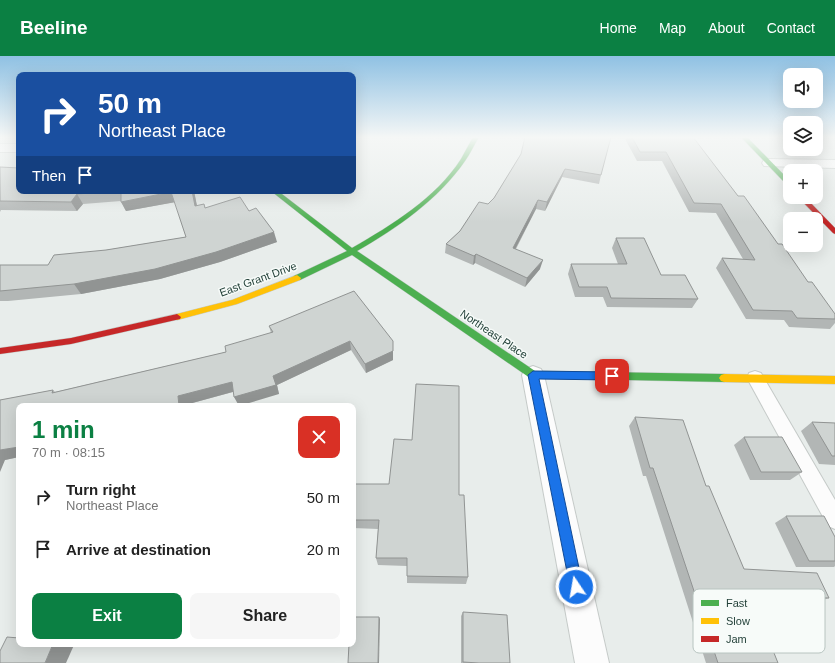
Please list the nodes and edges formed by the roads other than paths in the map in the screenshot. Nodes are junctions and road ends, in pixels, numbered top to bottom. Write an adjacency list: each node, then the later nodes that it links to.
1 (460, 165): 7 (street, East Grant Drive)
2 (771, 165): 3 (street)
3 (783, 178)
4 (278, 194): 7 (street, Northeast Place)
5 (809, 204): 6 (street)
6 (835, 232)
7 (353, 252): 8 (street, East Grant Drive); 9 (street, Northeast Place)
8 (0, 351)
9 (533, 375): 10 (street); 13 (street)
10 (755, 378): 11 (street); 12 (lane)
11 (835, 380)
12 (835, 519)
13 (592, 663)

